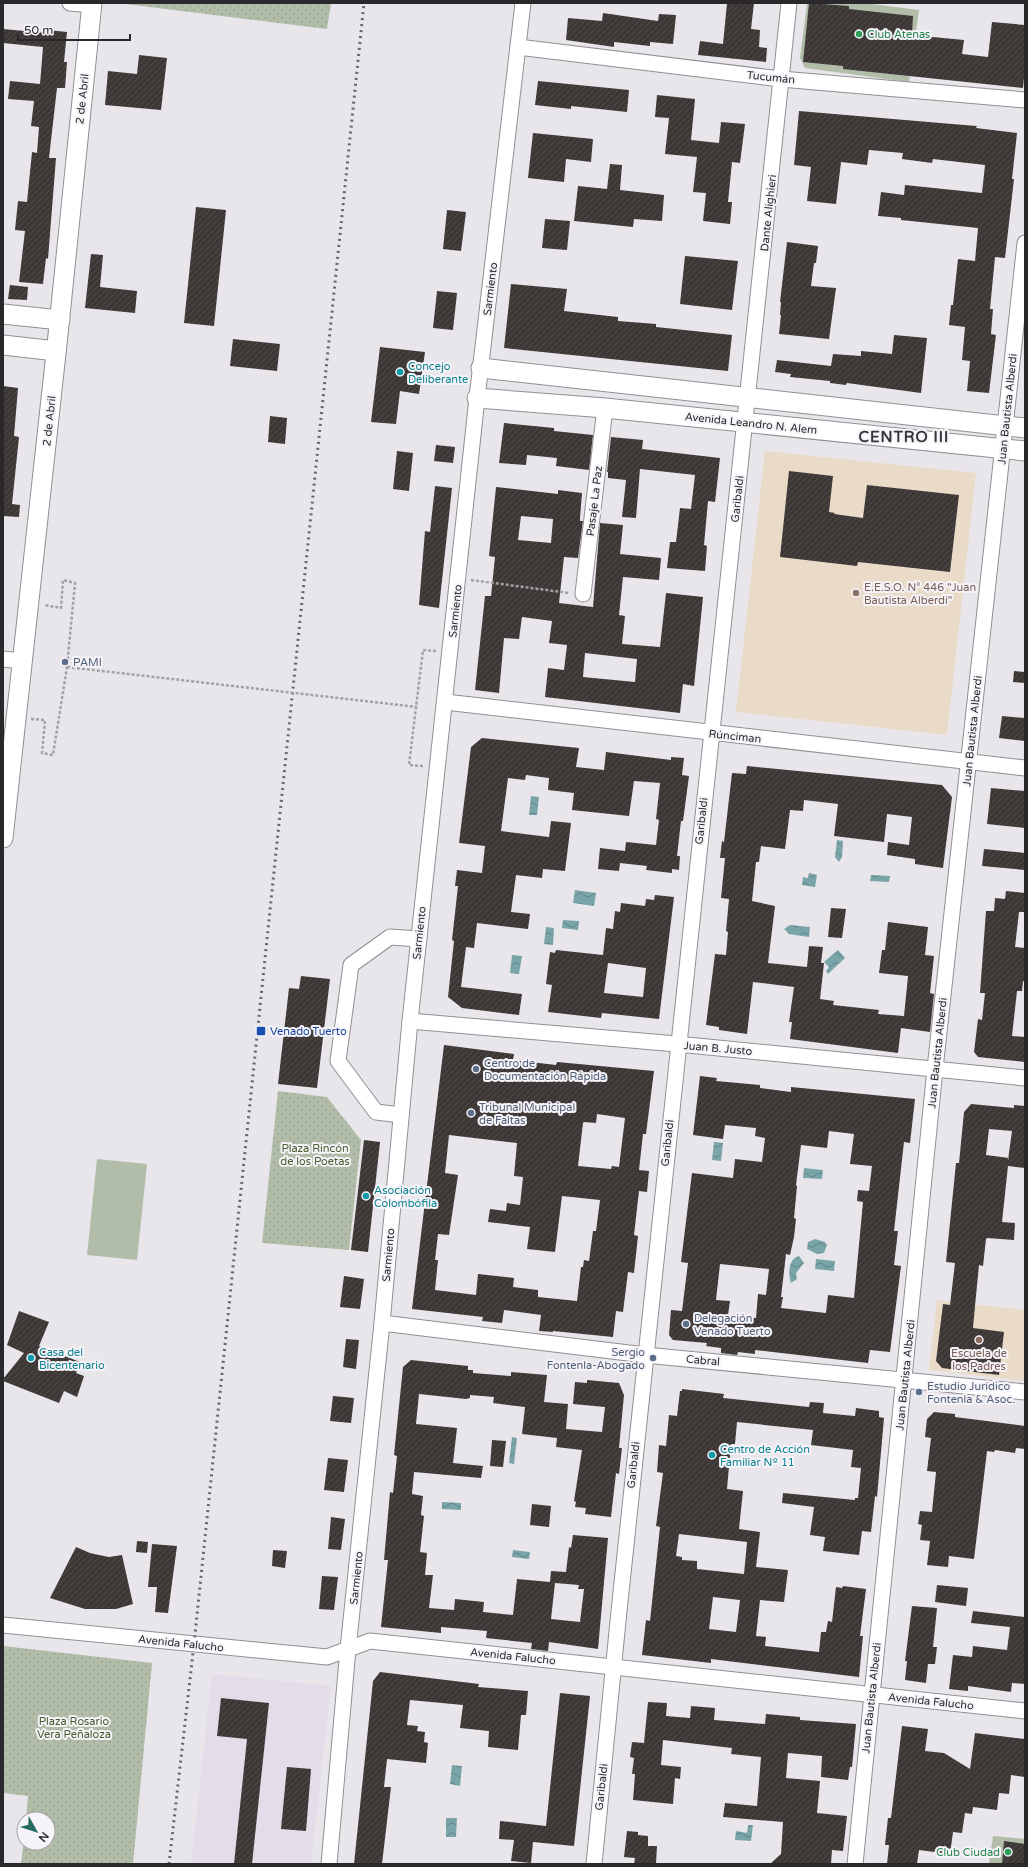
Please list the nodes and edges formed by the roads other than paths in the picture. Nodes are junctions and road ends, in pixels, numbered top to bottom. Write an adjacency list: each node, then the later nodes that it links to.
1 (70, 3): 4 (street)
2 (523, 3): 5 (street, Sarmiento)
3 (789, 3): 6 (street, Dante Alighieri)
4 (92, 4): 10 (main road, 2 de Abril)
5 (518, 48): 6 (street, Tucumán); 13 (street, Sarmiento)
6 (781, 79): 7 (street, Tucumán); 15 (street, Dante Alighieri)
7 (1025, 100)
8 (1025, 243): 18 (street, Juan Bautista Alberdi)
9 (3, 314): 10 (main road)
10 (60, 320): 12 (main road, 2 de Abril)
11 (3, 345): 12 (main road)
12 (56, 351): 24 (main road, 2 de Abril)
13 (481, 368): 14 (street, Sarmiento); 15 (main road)
14 (477, 398): 16 (main road, Avenida Leandro N. Alem); 25 (street, Sarmiento)
15 (749, 398): 17 (street, Dante Alighieri); 18 (main road)
16 (605, 408): 17 (main road, Avenida Leandro N. Alem); 22 (street, Pasaje La Paz)
17 (746, 422): 20 (main road, Avenida Leandro N. Alem); 26 (street, Garibaldi)
18 (1005, 426): 19 (main road); 20 (street, Juan Bautista Alberdi)
19 (1025, 428)
20 (1003, 448): 21 (main road, Avenida Leandro N. Alem); 27 (street, Juan Bautista Alberdi)
21 (1025, 451)
22 (583, 594)
23 (3, 659): 24 (street)
24 (22, 661): 29 (main road, 2 de Abril)
25 (445, 702): 26 (street, Rúnciman); 30 (street, Sarmiento)
26 (711, 733): 27 (street, Rúnciman); 32 (street, Garibaldi)
27 (969, 760): 28 (street, Rúnciman); 33 (street, Juan Bautista Alberdi)
28 (1025, 768)
29 (3, 838)
30 (419, 939): 31 (street, Sarmiento); 35 (street)
31 (410, 1021): 32 (street, Juan B. Justo); 35 (street, Sarmiento)
32 (677, 1044): 33 (street, Juan B. Justo); 37 (street, Garibaldi)
33 (935, 1069): 34 (street, Juan B. Justo); 38 (street, Juan Bautista Alberdi)
34 (1025, 1078)
35 (401, 1115): 36 (street, Sarmiento)
36 (382, 1323): 37 (street, Cabral); 41 (street, Sarmiento)
37 (644, 1355): 38 (street, Cabral); 42 (street, Garibaldi)
38 (905, 1379): 39 (street, Cabral); 43 (street, Juan Bautista Alberdi)
39 (1025, 1392)
40 (3, 1625): 41 (street, Avenida Falucho)
41 (348, 1648): 42 (street, Avenida Falucho); 45 (street, Sarmiento)
42 (613, 1666): 43 (street, Avenida Falucho); 46 (street, Garibaldi)
43 (872, 1694): 44 (street, Avenida Falucho); 47 (street, Juan Bautista Alberdi)
44 (1025, 1711)
45 (329, 1864)
46 (594, 1864)
47 (855, 1864)

